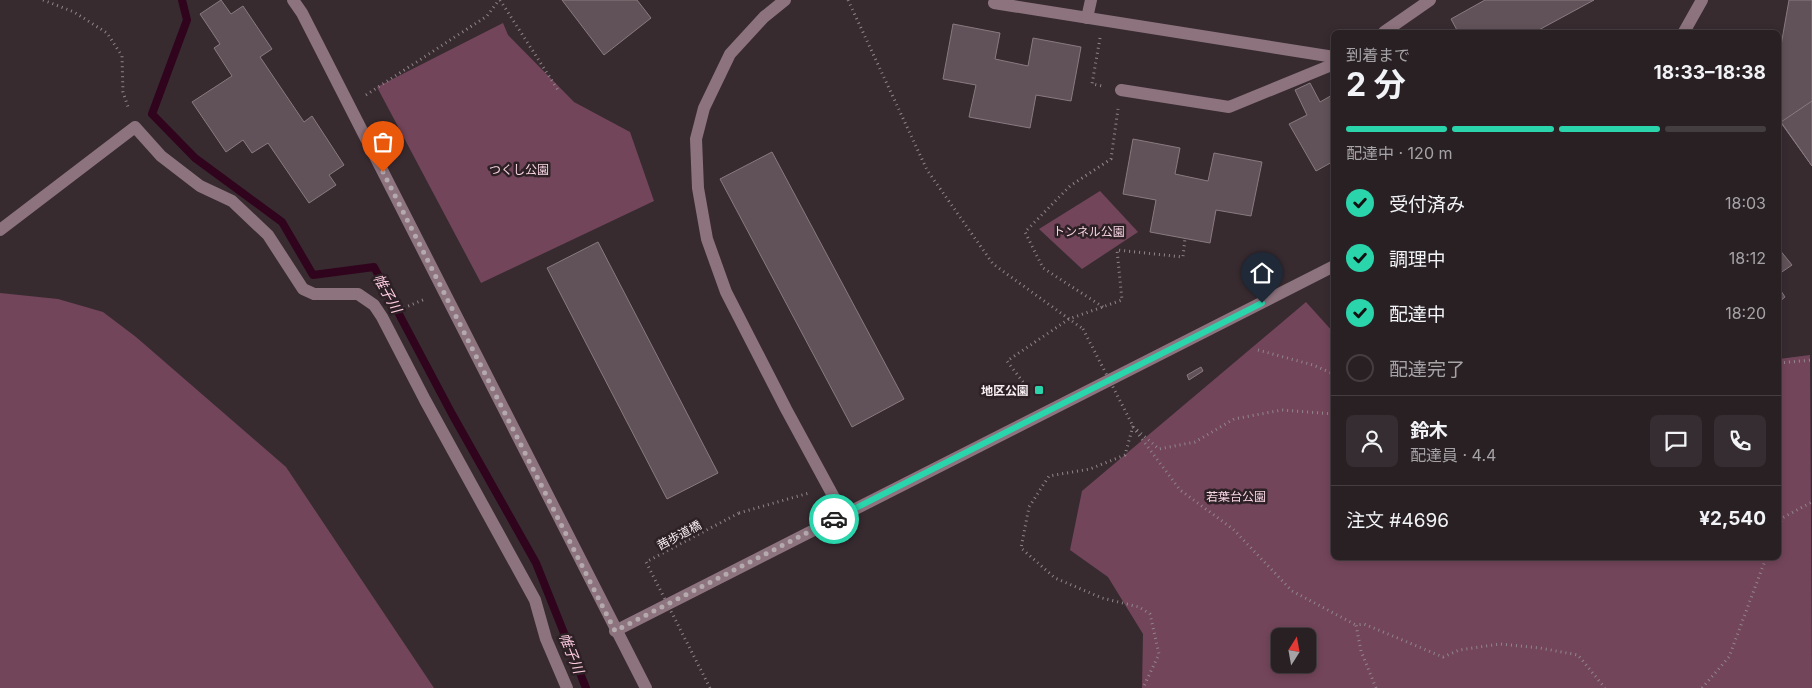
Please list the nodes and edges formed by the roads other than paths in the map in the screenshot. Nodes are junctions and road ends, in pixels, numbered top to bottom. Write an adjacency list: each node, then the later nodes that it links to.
1 (293, 0): 16 (street)
2 (785, 0): 15 (street)
3 (1091, 0): 7 (street)
4 (1430, 0): 8 (street)
5 (1702, 0): 9 (street)
6 (994, 3): 7 (street)
7 (1087, 18): 10 (street)
8 (1387, 30)
9 (1685, 30)
10 (1331, 57)
11 (1331, 65): 12 (street)
12 (1121, 90)
13 (0, 230): 17 (street)
14 (1331, 268): 15 (street)
15 (843, 514): 16 (street)
16 (615, 631): 18 (street)
17 (568, 688)
18 (646, 688)

